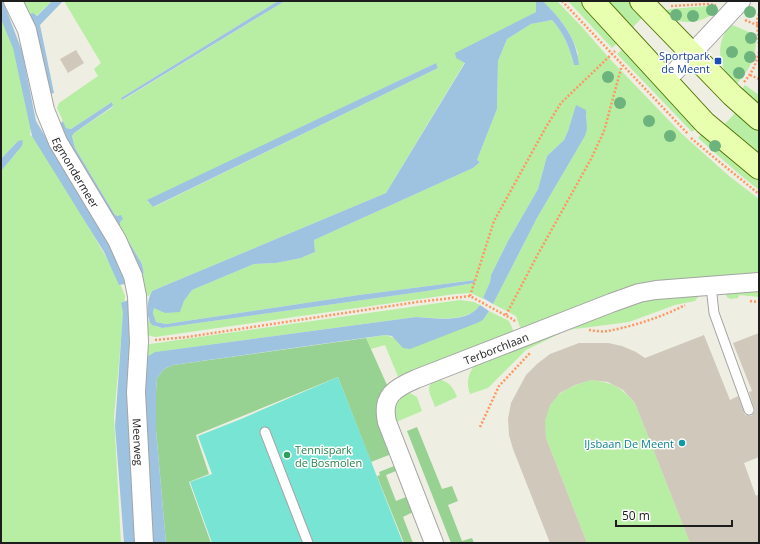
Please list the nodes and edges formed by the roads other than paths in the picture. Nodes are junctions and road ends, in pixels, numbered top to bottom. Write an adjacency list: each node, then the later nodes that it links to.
1 (13, 1): 11 (street, Egmondermeer)
2 (593, 1): 6 (main road)
3 (641, 1): 5 (main road)
4 (735, 7): 5 (street)
5 (691, 54): 6 (street); 7 (main road)
6 (667, 80): 8 (main road)
7 (759, 119)
8 (759, 168)
9 (759, 282): 10 (street, Terborchlaan)
10 (712, 292): 12 (lane); 16 (street, Terborchlaan)
11 (139, 342): 14 (street, Meerweg)
12 (749, 410)
13 (265, 432): 15 (lane)
14 (144, 543)
15 (308, 543)
16 (434, 543)

